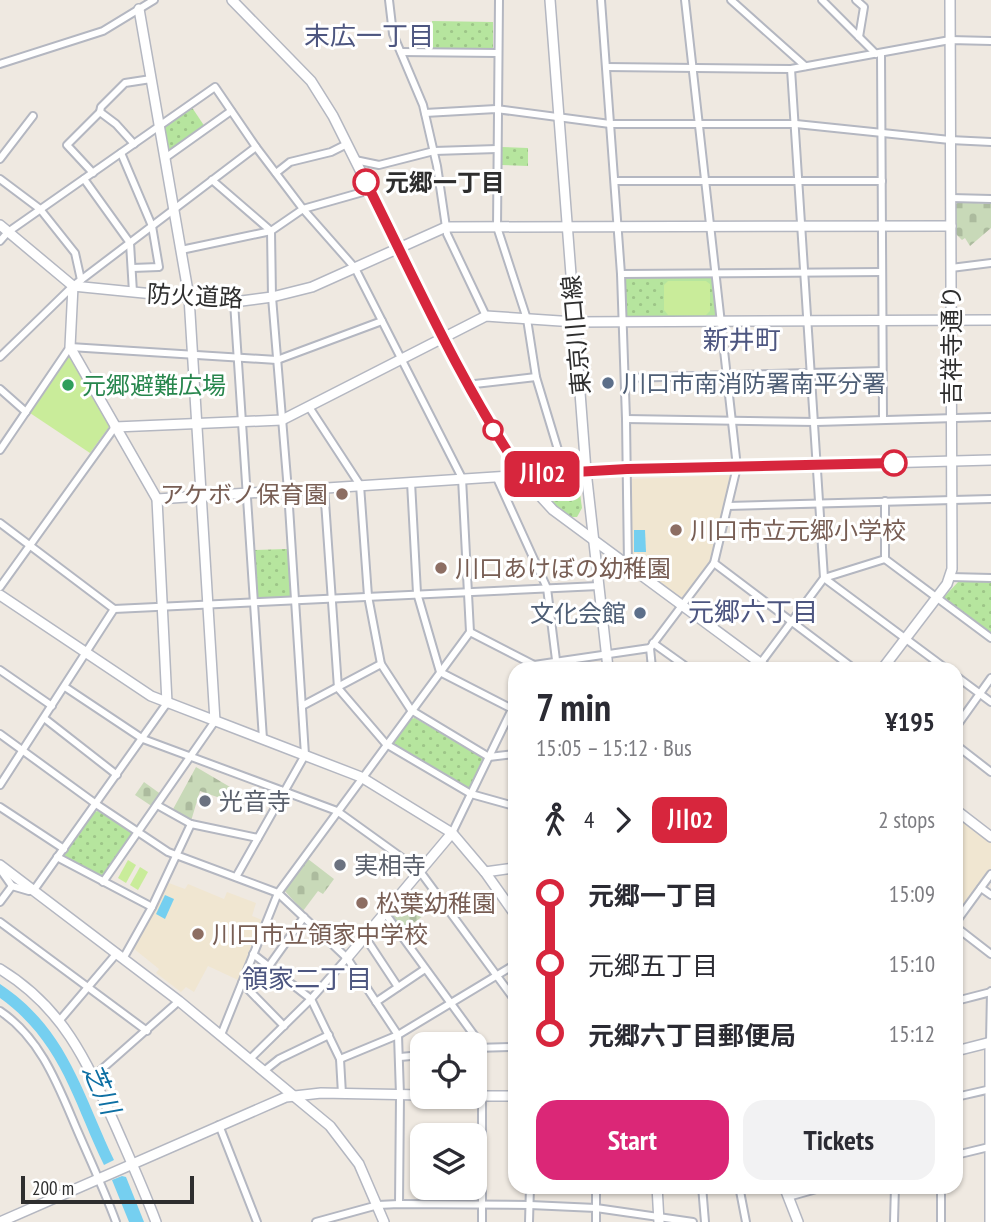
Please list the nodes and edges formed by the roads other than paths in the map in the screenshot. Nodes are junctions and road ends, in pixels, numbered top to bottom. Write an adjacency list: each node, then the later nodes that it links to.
1 (154, 0): 12 (street)
2 (232, 0): 39 (street)
3 (389, 0): 16 (street)
4 (499, 0): 17 (street)
5 (550, 0): 30 (street, 東京川口線)
6 (601, 0): 21 (street)
7 (685, 0): 22 (street)
8 (731, 0): 20 (street)
9 (822, 0): 13 (street)
10 (856, 0): 13 (street)
11 (950, 0): 14 (street, 吉祥寺通り)
12 (139, 9): 19 (street); 24 (street)
13 (859, 37): 18 (street)
14 (950, 40): 15 (street); 18 (street); 36 (street, 吉祥寺通り)
15 (991, 41)
16 (401, 52): 17 (street); 28 (street)
17 (498, 53): 25 (street)
18 (879, 54): 20 (street); 35 (street)
19 (0, 64)
20 (805, 66): 23 (street)
21 (606, 67): 22 (street); 32 (street)
22 (691, 67): 23 (street); 33 (street)
23 (791, 69): 34 (street)
24 (151, 79): 27 (street); 31 (street)
25 (496, 109): 28 (street); 30 (street); 41 (street)
26 (231, 111): 31 (street); 40 (street); 44 (street)
27 (100, 112): 38 (street); 47 (street)
28 (425, 113): 42 (street)
29 (33, 116): 45 (street)
30 (559, 117): 32 (street); 71 (street, 東京川口線)
31 (159, 124): 38 (street); 44 (street)
32 (610, 124): 33 (street); 54 (street)
33 (699, 124): 34 (street); 52 (street)
34 (796, 124): 35 (street); 53 (street)
35 (882, 133): 36 (street); 55 (street)
36 (950, 140): 37 (street); 57 (street, 吉祥寺通り)
37 (991, 142)
38 (134, 144): 43 (street)
39 (347, 145): 46 (street); 48 (street)
40 (256, 147): 48 (street); 51 (street)
41 (497, 149): 42 (street); 66 (street)
42 (434, 151): 46 (street); 65 (street)
43 (121, 153): 47 (street); 63 (street)
44 (165, 158): 60 (street)
45 (0, 159)
46 (355, 160): 56 (street)
47 (93, 173): 50 (street)
48 (276, 173): 61 (street)
49 (0, 179): 59 (street)
50 (84, 179): 59 (street); 75 (street)
51 (212, 180): 60 (street); 72 (street)
52 (705, 180): 53 (street); 54 (street); 68 (street)
53 (800, 180): 55 (street); 69 (street)
54 (615, 181): 67 (street)
55 (882, 181): 70 (street)
56 (370, 190): 61 (street); 76 (street)
57 (951, 198): 58 (street); 64 (street, 吉祥寺通り)
58 (991, 200)
59 (40, 209): 73 (street); 86 (street)
60 (174, 209): 63 (street); 77 (street)
61 (303, 209): 72 (street); 80 (street)
62 (0, 225): 73 (street)
63 (152, 226): 75 (street); 79 (street)
64 (951, 226): 70 (street, 防火道路); 81 (street, 吉祥寺通り)
65 (446, 227): 66 (street, 防火道路); 76 (street, 防火道路); 91 (street)
66 (496, 227): 71 (street, 防火道路); 92 (street)
67 (618, 227): 68 (street, 防火道路); 71 (street, 防火道路); 85 (street)
68 (709, 227): 69 (street, 防火道路); 84 (street)
69 (802, 227): 70 (street, 防火道路); 82 (street)
70 (882, 227): 83 (street)
71 (567, 228): 99 (street, 東京川口線)
72 (271, 231): 77 (street); 89 (street)
73 (8, 232): 74 (street); 86 (street)
74 (0, 241)
75 (130, 243): 79 (street); 86 (street)
76 (398, 248): 80 (street, 防火道路); 101 (street)
77 (181, 250): 88 (street)
78 (991, 263): 81 (street)
79 (132, 268): 87 (street)
80 (355, 268): 89 (street, 防火道路); 96 (street)
81 (951, 268): 94 (street, 吉祥寺通り)
82 (806, 271): 83 (street); 84 (street); 98 (street)
83 (882, 272): 93 (street)
84 (715, 273): 85 (street); 100 (street)
85 (621, 274): 97 (street)
86 (77, 283): 87 (street, 防火道路); 102 (street); 104 (street)
87 (133, 292): 88 (street, 防火道路)
88 (188, 297): 90 (street, 防火道路); 103 (street)
89 (272, 297): 90 (street, 防火道路); 106 (street)
90 (234, 302): 105 (street)
91 (486, 316): 92 (street); 101 (street)
92 (527, 319): 99 (street); 111 (street)
93 (882, 320): 94 (street); 98 (street); 108 (street)
94 (951, 320): 95 (street); 118 (street, 吉祥寺通り)
95 (991, 320)
96 (382, 321): 106 (street); 107 (street)
97 (622, 321): 99 (street); 100 (street); 112 (street)
98 (807, 321): 100 (street); 109 (street)
99 (575, 322): 133 (street, 東京川口線)
100 (720, 322): 110 (street)
101 (443, 339): 107 (street); 113 (street)
102 (70, 346): 103 (street); 116 (street); 126 (street)
103 (192, 355): 105 (street); 125 (street)
104 (0, 357)
105 (238, 357): 106 (street); 123 (street)
106 (277, 360): 120 (street)
107 (402, 360): 115 (street); 137 (street)
108 (883, 371): 109 (street); 122 (street)
109 (811, 372): 110 (street); 124 (street)
110 (727, 376): 112 (street); 121 (street)
111 (536, 377): 113 (street); 134 (street)
112 (625, 378): 119 (street)
113 (466, 385): 135 (street)
114 (0, 389): 116 (street)
115 (309, 407): 120 (street); 139 (street)
116 (26, 412): 127 (street)
117 (991, 417): 118 (street)
118 (951, 418): 122 (street); 129 (street, 吉祥寺通り)
119 (626, 419): 121 (street); 132 (street)
120 (282, 420): 123 (street); 141 (street)
121 (732, 420): 124 (street); 131 (street)
122 (883, 420): 124 (street)
123 (243, 421): 125 (street); 142 (street)
124 (816, 422): 130 (street)
125 (197, 423): 126 (street); 143 (street)
126 (116, 427): 144 (street); 152 (street)
127 (0, 450)
128 (991, 460): 129 (street)
129 (951, 461): 130 (street); 146 (street, 吉祥寺通り)
130 (817, 464): 131 (street); 148 (street)
131 (737, 467): 132 (street); 149 (street)
132 (627, 469): 133 (street); 155 (street)
133 (586, 471): 134 (street); 151 (street, 東京川口線)
134 (565, 473): 135 (street)
135 (523, 475): 136 (street); 151 (street)
136 (496, 476): 137 (street); 161 (street)
137 (462, 478): 138 (street); 163 (street)
138 (411, 482): 139 (street); 162 (street)
139 (360, 485): 140 (street); 165 (street)
140 (324, 487): 141 (street); 166 (street)
141 (288, 491): 142 (street); 168 (street)
142 (247, 493): 143 (street); 169 (street)
143 (201, 495): 144 (street); 170 (street)
144 (157, 499): 171 (street)
145 (991, 499): 146 (street)
146 (951, 500): 147 (street); 156 (street, 吉祥寺通り)
147 (885, 501): 148 (street); 153 (street)
148 (820, 503): 149 (street); 157 (street)
149 (728, 506): 154 (street)
150 (0, 523): 152 (street)
151 (593, 539): 155 (street); 159 (street, 東京川口線)
152 (30, 545): 160 (street); 173 (street)
153 (885, 559): 157 (street); 167 (street)
154 (714, 563): 172 (street); 174 (street)
155 (628, 565): 172 (street)
156 (950, 577): 158 (street); 167 (street)
157 (824, 578): 174 (street); 177 (street)
158 (991, 578)
159 (599, 586): 161 (street); 180 (street, 東京川口線)
160 (0, 587)
161 (547, 589): 163 (street); 182 (street)
162 (417, 593): 163 (street); 165 (street); 193 (street)
163 (468, 593): 175 (street)
164 (0, 595): 179 (street)
165 (368, 596): 166 (street); 192 (street)
166 (332, 598): 168 (street); 199 (street)
167 (937, 598): 176 (street); 177 (street)
168 (295, 599): 169 (street); 205 (street)
169 (254, 601): 170 (street); 213 (street)
170 (208, 604): 171 (street); 210 (street)
171 (162, 606): 173 (street); 202 (street)
172 (683, 606): 178 (street); 187 (street)
173 (114, 608): 179 (street)
174 (791, 622): 188 (street); 189 (street)
175 (470, 632): 181 (street); 193 (street)
176 (991, 638)
177 (906, 639): 190 (street); 191 (street)
178 (651, 646): 180 (street); 185 (street); 186 (street)
179 (85, 653): 198 (street); 202 (street)
180 (607, 655): 183 (street); 184 (street, 東京川口線)
181 (524, 662)
182 (556, 662)
183 (571, 662)
184 (608, 662)
185 (652, 662)
186 (678, 662)
187 (755, 662)
188 (764, 662)
189 (845, 662)
190 (888, 662)
191 (937, 662)
192 (381, 664): 199 (street); 206 (street)
193 (440, 672): 203 (street); 206 (street)
194 (3, 673): 197 (street); 204 (street)
195 (991, 678): 200 (street)
196 (963, 681): 200 (street)
197 (1, 682)
198 (65, 687): 204 (street); 212 (street)
199 (338, 688): 205 (street); 214 (street)
200 (980, 694): 201 (street); 207 (street)
201 (991, 702)
202 (167, 703): 210 (street); 212 (street)
203 (508, 705)
204 (52, 706): 208 (street)
205 (302, 706): 217 (street)
206 (411, 710): 214 (street); 220 (street)
207 (963, 717)
208 (44, 718): 215 (street); 222 (street)
209 (508, 720): 220 (street)
210 (215, 721): 213 (street); 219 (street)
211 (0, 734): 215 (street)
212 (143, 739): 219 (street); 222 (street)
213 (263, 739): 217 (street)
214 (386, 744): 223 (street); 226 (street)
215 (23, 749): 224 (street); 227 (street)
216 (963, 750): 221 (street)
217 (305, 755): 223 (street); 225 (street)
218 (508, 755): 220 (street)
219 (190, 757): 225 (street); 229 (street)
220 (489, 757): 226 (street)
221 (991, 772)
222 (117, 775): 227 (street)
223 (361, 777): 231 (street); 235 (street)
224 (0, 785)
225 (284, 792): 231 (street); 237 (street)
226 (471, 794): 228 (street); 235 (street)
227 (96, 804): 234 (street); 238 (street)
228 (508, 804)
229 (157, 805): 233 (street); 234 (street)
230 (0, 807): 238 (street)
231 (337, 811): 243 (street); 251 (street)
232 (963, 815): 236 (street)
233 (191, 824): 237 (street); 239 (street)
234 (138, 833): 239 (street); 247 (street)
235 (452, 833): 243 (street); 244 (street)
236 (991, 837)
237 (258, 838): 246 (street)
238 (64, 849): 240 (street)
239 (175, 856): 246 (street); 255 (street)
240 (57, 857): 247 (street); 250 (street)
241 (0, 867): 248 (street); 250 (street)
242 (508, 869): 244 (street)
243 (419, 870): 256 (street); 270 (street)
244 (485, 872): 254 (street)
245 (991, 874): 249 (street)
246 (236, 877): 251 (street)
247 (103, 882): 255 (street)
248 (12, 886): 250 (street); 253 (street)
249 (981, 888): 252 (street); 257 (street)
250 (34, 890): 264 (street)
251 (278, 893): 258 (street); 262 (street)
252 (991, 895)
253 (0, 902)
254 (508, 905)
255 (152, 907): 264 (street)
256 (385, 913): 261 (street); 267 (street)
257 (963, 915)
258 (304, 917): 265 (street); 266 (street)
259 (0, 922): 273 (street)
260 (963, 931): 263 (street)
261 (365, 937): 265 (street); 272 (street)
262 (253, 954): 266 (street); 271 (street)
263 (991, 954)
264 (120, 955): 273 (street); 278 (street)
265 (347, 958): 276 (street); 279 (street)
266 (269, 966): 276 (street)
267 (425, 968): 272 (street); 280 (street)
268 (0, 969): 282 (street)
269 (508, 969): 270 (street)
270 (497, 975): 274 (street); 280 (street)
271 (242, 983): 283 (street); 286 (street)
272 (398, 987): 279 (street)
273 (88, 988): 282 (street); 284 (street)
274 (508, 991)
275 (991, 992): 277 (street); 289 (street)
276 (311, 999): 283 (street); 287 (street)
277 (963, 999)
278 (179, 1000): 284 (street); 286 (street)
279 (376, 1002): 288 (street)
280 (451, 1003): 285 (street); 288 (street)
281 (0, 1011): 312 (street)
282 (60, 1020): 298 (street)
283 (284, 1026): 295 (street)
284 (147, 1031): 298 (street)
285 (469, 1032)
286 (221, 1035): 295 (street)
287 (329, 1035): 296 (street); 297 (street)
288 (398, 1035): 294 (street); 296 (street)
289 (990, 1042): 292 (street); 299 (street)
290 (487, 1047): 291 (street)
291 (508, 1047)
292 (963, 1049)
293 (410, 1057): 294 (street)
294 (400, 1058): 302 (street)
295 (250, 1059): 297 (street)
296 (340, 1059): 300 (street)
297 (264, 1071): 301 (street)
298 (93, 1077): 311 (street)
299 (990, 1089): 304 (street); 309 (street)
300 (342, 1094): 301 (street); 302 (street)
301 (295, 1095): 308 (street); 324 (street)
302 (400, 1095): 303 (street); 323 (street)
303 (410, 1095)
304 (963, 1095)
305 (487, 1096): 306 (street)
306 (508, 1096)
307 (479, 1109): 325 (street)
308 (219, 1125): 311 (street); 332 (street)
309 (989, 1147): 310 (street); 344 (street)
310 (963, 1153)
311 (130, 1164): 312 (street); 331 (street)
312 (99, 1178): 329 (street); 330 (street)
313 (530, 1194): 326 (street)
314 (596, 1194): 327 (street)
315 (657, 1194): 328 (street)
316 (703, 1194): 339 (street)
317 (741, 1194): 340 (street)
318 (787, 1194): 322 (street)
319 (799, 1194): 322 (street)
320 (895, 1194): 342 (street)
321 (941, 1194): 343 (street)
322 (788, 1197): 341 (street)
323 (399, 1204): 324 (street); 325 (street)
324 (378, 1205): 333 (street); 334 (street)
325 (483, 1205): 326 (street); 335 (street)
326 (530, 1205): 327 (street); 336 (street)
327 (596, 1208): 328 (street); 337 (street)
328 (659, 1220): 338 (street)
329 (0, 1222)
330 (116, 1222)
331 (156, 1222)
332 (257, 1222)
333 (316, 1222)
334 (384, 1222)
335 (482, 1222)
336 (529, 1222)
337 (596, 1222)
338 (693, 1222)
339 (705, 1222)
340 (746, 1222)
341 (798, 1222)
342 (894, 1222)
343 (941, 1222)
344 (990, 1222)

